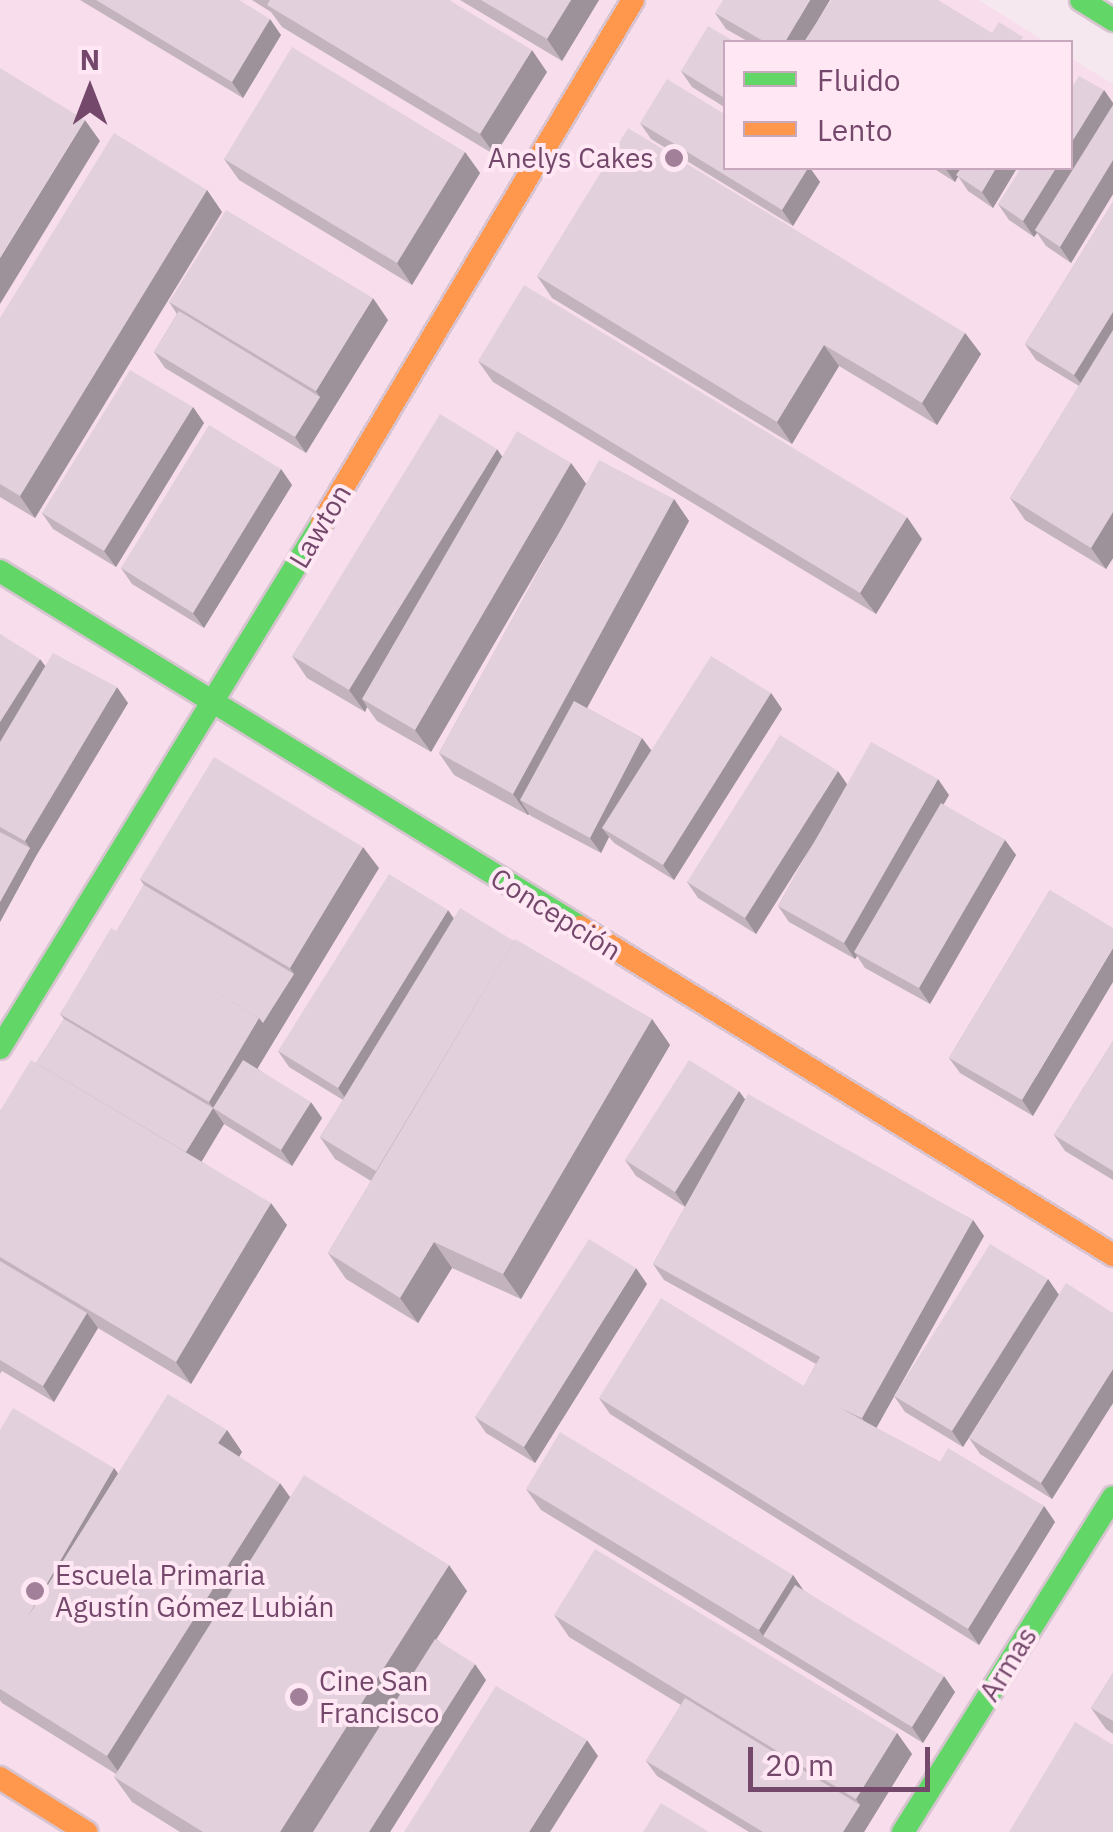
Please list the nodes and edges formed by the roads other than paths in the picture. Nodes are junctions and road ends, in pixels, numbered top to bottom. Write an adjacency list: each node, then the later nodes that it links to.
1 (633, 0): 5 (street, Lawton)
2 (1081, 0): 3 (street)
3 (1113, 20)
4 (0, 571): 5 (street, Concepción)
5 (214, 704): 6 (street, Lawton); 7 (street, Concepción)
6 (0, 1048)
7 (1113, 1256)
8 (1113, 1497): 11 (street, Armas)
9 (0, 1778): 10 (street)
10 (86, 1832)
11 (903, 1832)

